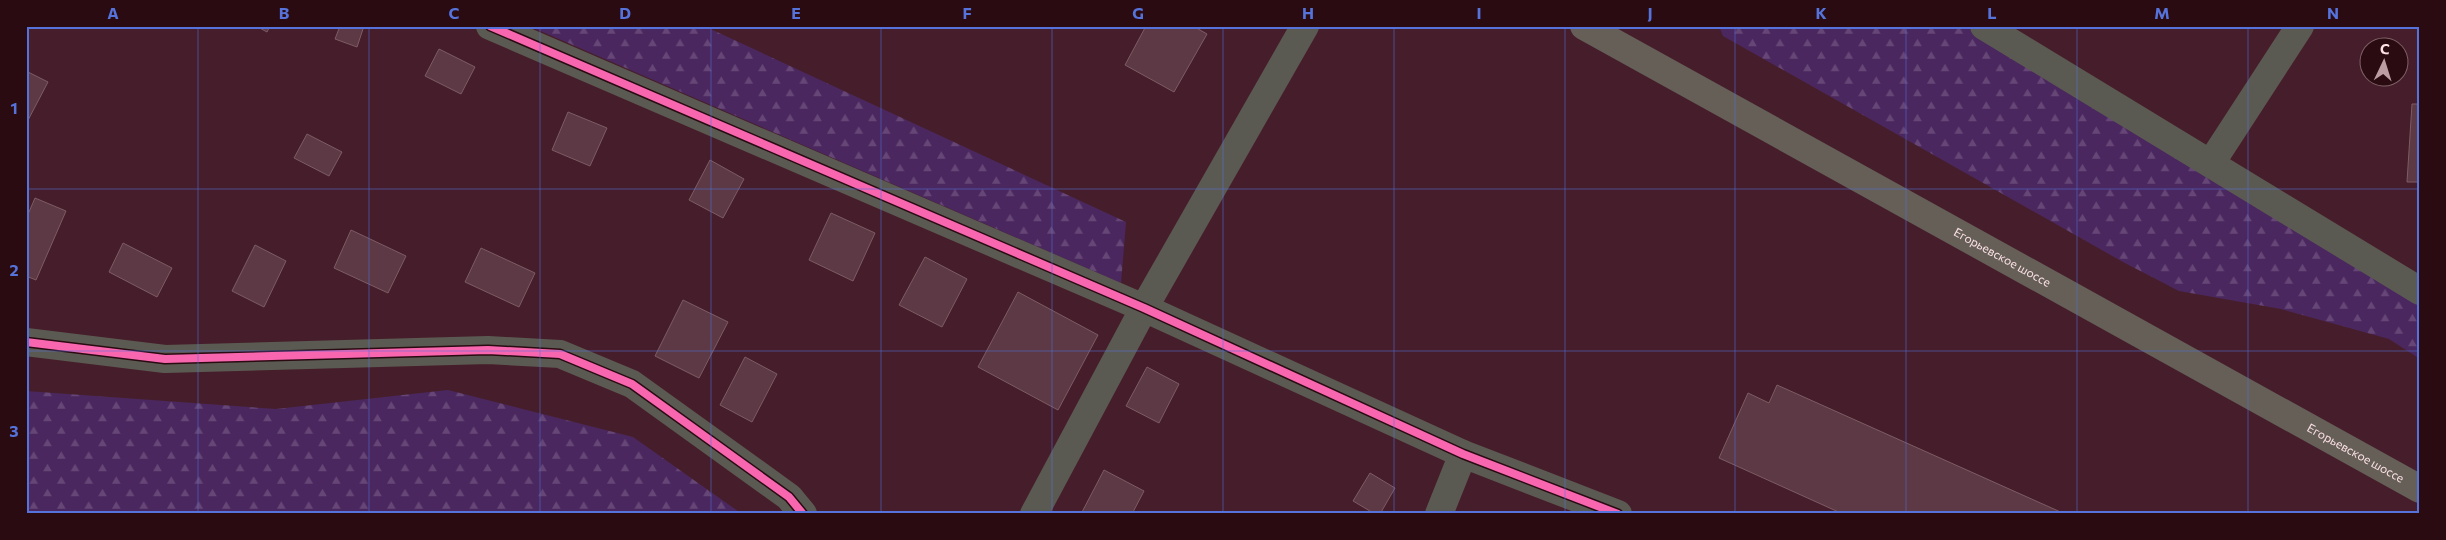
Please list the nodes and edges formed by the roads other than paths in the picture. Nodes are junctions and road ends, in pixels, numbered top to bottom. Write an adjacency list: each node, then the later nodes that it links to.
1 (490, 26): 9 (street)
2 (1305, 26): 9 (street)
3 (1584, 26): 6 (main road, Егорьевское шоссе)
4 (1984, 26): 7 (street)
5 (2300, 26): 7 (street)
6 (1615, 34): 12 (main road, Егорьевское шоссе)
7 (2210, 163): 8 (street)
8 (2420, 291)
9 (1144, 308): 11 (street); 14 (street)
10 (26, 342): 13 (street)
11 (1463, 454): 15 (street); 16 (street)
12 (2420, 489)
13 (803, 514)
14 (1034, 514)
15 (1439, 514)
16 (1618, 514)

